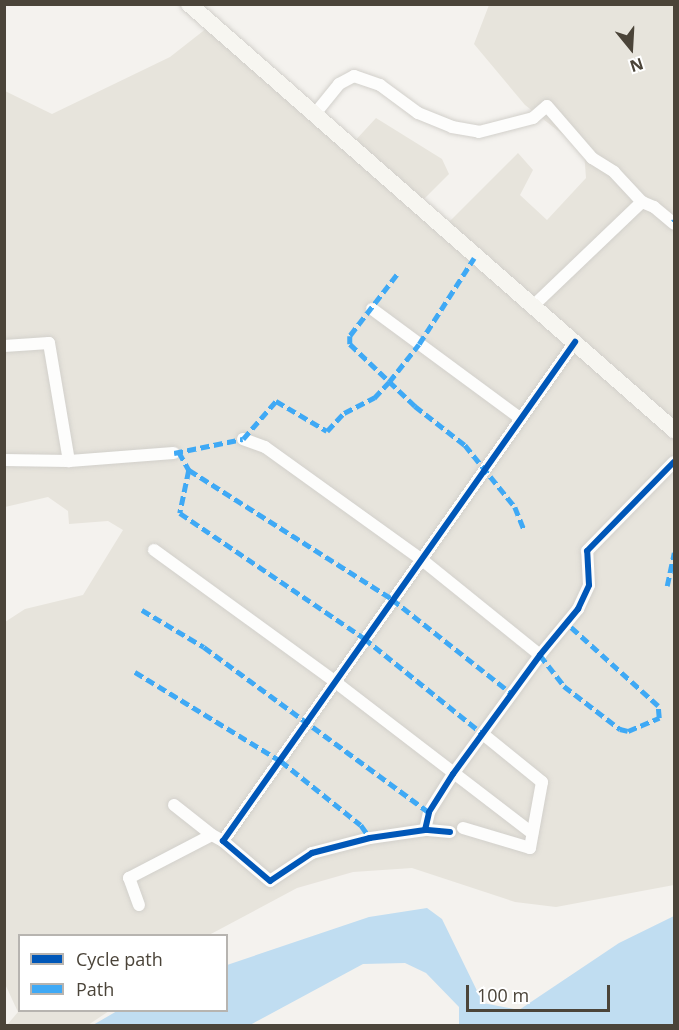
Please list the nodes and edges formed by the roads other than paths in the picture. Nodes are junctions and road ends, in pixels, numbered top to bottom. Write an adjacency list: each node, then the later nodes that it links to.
1 (189, 4): 2 (main road)
2 (314, 116): 3 (street); 5 (main road)
3 (642, 202): 4 (street); 5 (street)
4 (675, 224)
5 (533, 306): 7 (main road)
6 (372, 309): 9 (street)
7 (575, 342): 9 (street); 10 (main road)
8 (4, 346): 14 (street)
9 (520, 418): 17 (street)
10 (675, 430)
11 (243, 439): 17 (street)
12 (174, 453): 14 (street)
13 (4, 460): 14 (street)
14 (69, 461)
15 (675, 462): 18 (street)
16 (154, 550): 19 (street)
17 (421, 559): 18 (street); 19 (street)
18 (540, 655): 20 (street)
19 (334, 681): 21 (street); 26 (street)
20 (483, 734): 21 (street); 24 (street)
21 (453, 774): 23 (street); 24 (street)
22 (174, 806): 25 (street)
23 (425, 830): 24 (street); 26 (street)
24 (532, 833)
25 (212, 835): 26 (street); 27 (street)
26 (223, 841)
27 (139, 905)

